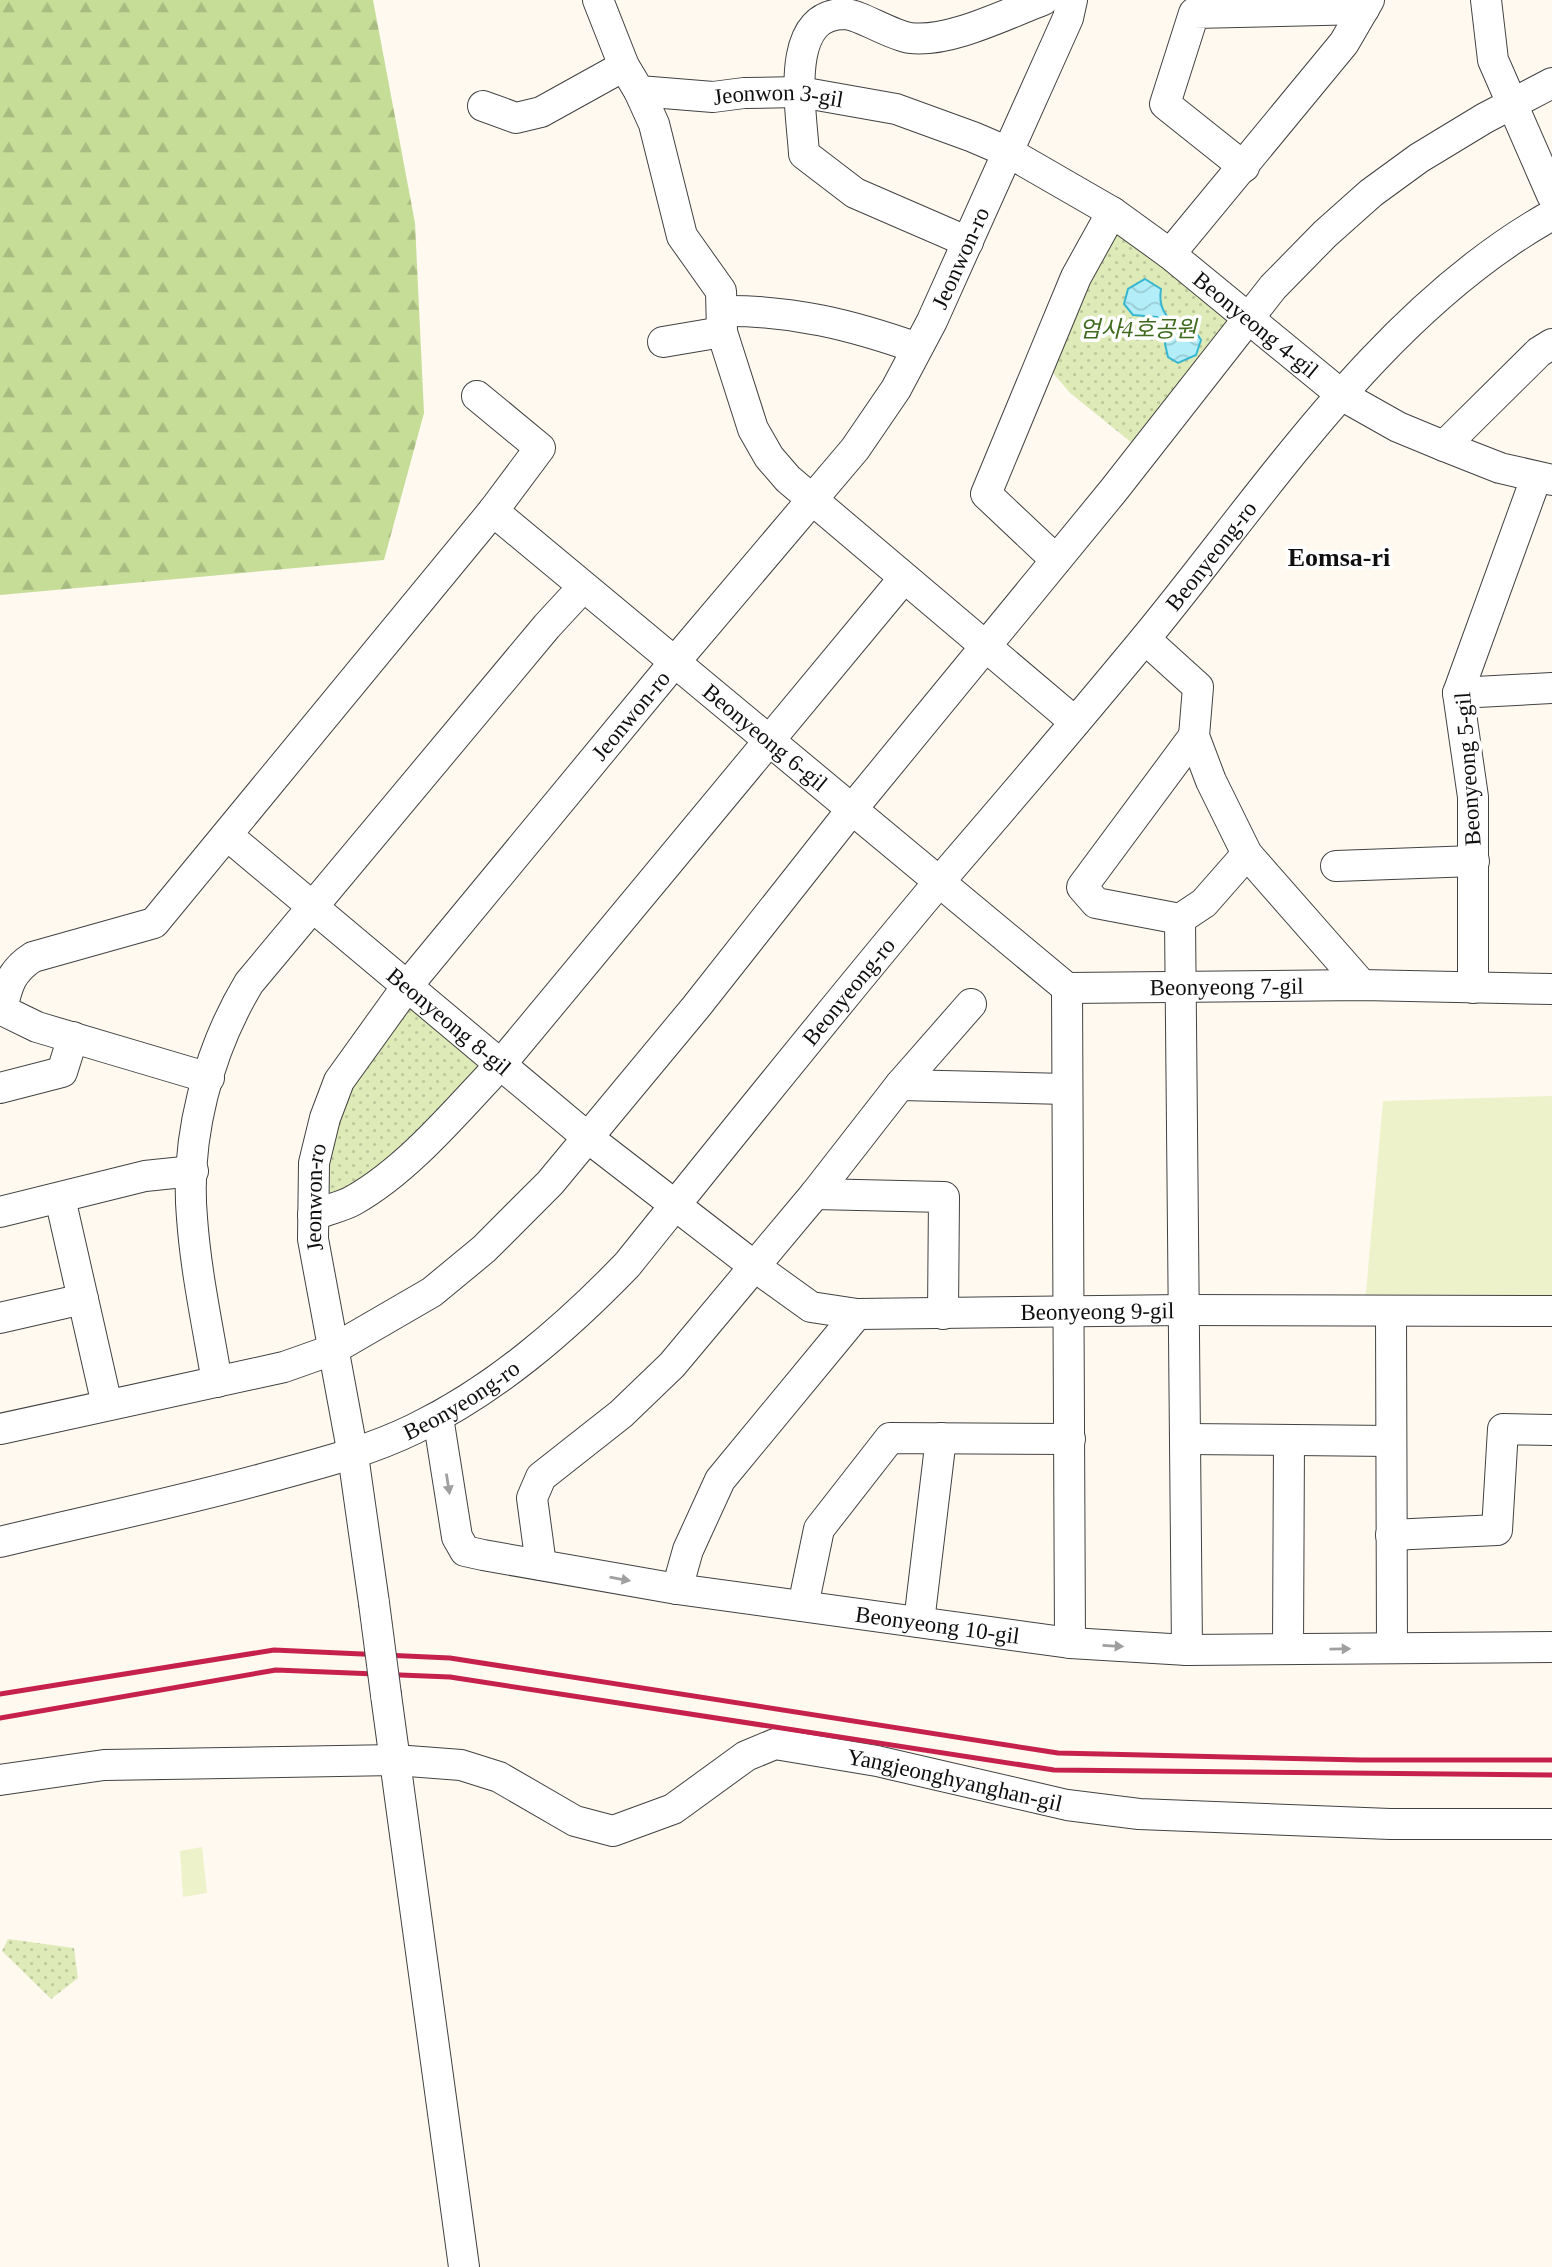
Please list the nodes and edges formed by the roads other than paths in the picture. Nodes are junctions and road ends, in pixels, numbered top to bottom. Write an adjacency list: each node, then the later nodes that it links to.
1 (598, 0): 6 (street)
2 (1043, 0): 8 (street)
3 (1072, 0): 11 (street, Jeonwon-ro)
4 (1486, 0): 9 (street)
5 (1366, 5): 12 (street, Beonyeong 4-gil); 12 (street, Beonyeong 4-gil)
6 (632, 78): 8 (street, Jeonwon 3-gil); 10 (street); 19 (street)
7 (1552, 83): 9 (street)
8 (800, 92): 11 (street, Jeonwon 3-gil); 16 (street)
9 (1510, 105): 13 (street); 18 (street)
10 (483, 106)
11 (1008, 152): 14 (street, Beonyeong 4-gil); 16 (street, Jeonwon-ro)
12 (1244, 167): 17 (street, Beonyeong 4-gil)
13 (1552, 195)
14 (1112, 212): 17 (street, Beonyeong 4-gil); 29 (street)
15 (1552, 215): 24 (street, Beonyeong-ro)
16 (968, 242): 22 (street, Jeonwon-ro)
17 (1170, 254): 18 (street, Beonyeong 4-gil)
18 (1247, 320): 24 (street, Beonyeong 4-gil); 29 (street)
19 (722, 321): 20 (street); 22 (street); 27 (street)
20 (663, 342)
21 (1552, 344): 25 (street)
22 (917, 348): 27 (street, Jeonwon-ro)
23 (477, 396): 28 (street)
24 (1343, 396): 25 (street, Beonyeong 5-gil); 32 (street, Beonyeong-ro)
25 (1444, 446): 26 (street, Beonyeong 5-gil)
26 (1544, 479): 36 (street, Beonyeong 5-gil)
27 (814, 501): 30 (street); 34 (street, Jeonwon-ro)
28 (493, 510): 31 (street, Beonyeong 6-gil); 41 (street)
29 (1056, 560): 33 (street)
30 (904, 578): 33 (street); 39 (street)
31 (583, 587): 34 (street, Beonyeong 6-gil); 46 (street)
32 (1145, 639): 37 (street, Beonyeong-ro); 38 (street)
33 (986, 646): 37 (street); 40 (street)
34 (676, 660): 39 (street, Beonyeong 6-gil); 48 (street, Jeonwon-ro)
35 (1552, 688): 36 (street)
36 (1458, 693): 43 (street, Beonyeong 5-gil)
37 (1075, 722): 45 (street, Beonyeong-ro)
38 (1194, 736): 42 (street); 47 (street)
39 (769, 737): 40 (street, Beonyeong 6-gil); 56 (street)
40 (853, 808): 45 (street, Beonyeong 6-gil); 61 (street)
41 (227, 835): 46 (street, Beonyeong 8-gil); 55 (street)
42 (1247, 855): 47 (street); 49 (street)
43 (1474, 861): 44 (street); 52 (street, Beonyeong 5-gil)
44 (1336, 866)
45 (939, 882): 50 (street); 65 (street, Beonyeong-ro)
46 (312, 906): 48 (street, Beonyeong 8-gil); 57 (street)
47 (1180, 919): 51 (street)
48 (408, 985): 56 (street, Beonyeong 8-gil); 67 (street, Jeonwon-ro)
49 (1362, 985): 51 (street, Beonyeong 7-gil); 52 (street, Beonyeong 7-gil)
50 (1067, 988): 51 (street, Beonyeong 7-gil); 60 (street)
51 (1181, 988): 70 (street)
52 (1473, 988): 53 (street, Beonyeong 7-gil)
53 (1552, 989)
54 (971, 1004): 58 (street)
55 (73, 1037): 57 (street); 59 (street)
56 (501, 1064): 61 (street, Beonyeong 8-gil); 67 (street)
57 (209, 1078): 62 (street)
58 (900, 1085): 60 (street); 63 (street)
59 (0, 1088)
60 (1066, 1089): 75 (street)
61 (587, 1137): 65 (street, Beonyeong 8-gil); 77 (street)
62 (193, 1171): 64 (street); 78 (street)
63 (816, 1194): 68 (street); 74 (street)
64 (61, 1198): 66 (street); 69 (street)
65 (676, 1205): 68 (street, Beonyeong 9-gil); 80 (street, Beonyeong-ro)
66 (1, 1208)
67 (313, 1214): 77 (street, Jeonwon-ro)
68 (754, 1266): 73 (street, Beonyeong 9-gil); 91 (street)
69 (83, 1299): 76 (street); 79 (street)
70 (1184, 1310): 72 (street, Beonyeong 9-gil); 75 (street, Beonyeong 9-gil); 85 (street)
71 (1552, 1311): 72 (street, Beonyeong 9-gil)
72 (1391, 1312): 87 (street)
73 (857, 1314): 74 (street, Beonyeong 9-gil); 92 (street)
74 (943, 1314): 75 (street, Beonyeong 9-gil)
75 (1070, 1314): 84 (street)
76 (0, 1318)
77 (332, 1350): 78 (street); 88 (street, Jeonwon-ro)
78 (217, 1382): 79 (street)
79 (107, 1405): 81 (street)
80 (438, 1416): 88 (street, Beonyeong-ro); 91 (street, Beonyeong 10-gil, one-way to 91)
81 (0, 1429)
82 (1552, 1430): 89 (street)
83 (941, 1438): 84 (street); 93 (street); 94 (street)
84 (1070, 1439): 95 (street)
85 (1185, 1439): 86 (street); 99 (street)
86 (1289, 1440): 87 (street); 98 (street)
87 (1391, 1441): 89 (street)
88 (353, 1455): 90 (street, Beonyeong-ro); 100 (street, Jeonwon-ro, bridge)
89 (1391, 1535): 97 (street)
90 (0, 1542)
91 (541, 1565): 92 (street, Beonyeong 10-gil, one-way to 92)
92 (677, 1588): 93 (street, Beonyeong 10-gil)
93 (803, 1606): 94 (street, Beonyeong 10-gil)
94 (919, 1622): 95 (street, Beonyeong 10-gil)
95 (1070, 1643): 99 (street, Beonyeong 10-gil, one-way to 99)
96 (1552, 1647): 97 (street, Beonyeong 10-gil)
97 (1392, 1648): 98 (street, Beonyeong 10-gil, one-way to 97)
98 (1288, 1649): 99 (street, Beonyeong 10-gil)
99 (1187, 1650)
100 (395, 1760): 101 (street, Yangjeonghyanghan-gil); 102 (street, Yangjeonghyanghan-gil); 103 (street, Jeonwon-ro)
101 (0, 1780)
102 (1552, 1824)
103 (464, 2267)

